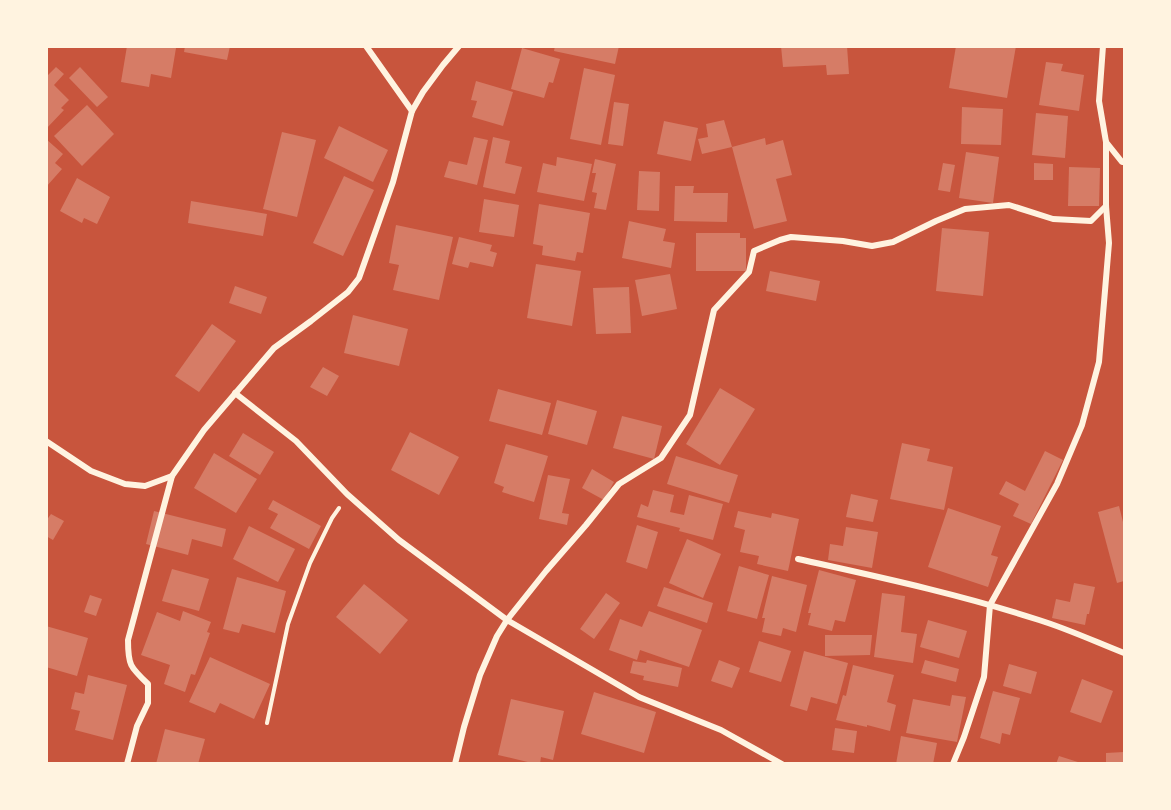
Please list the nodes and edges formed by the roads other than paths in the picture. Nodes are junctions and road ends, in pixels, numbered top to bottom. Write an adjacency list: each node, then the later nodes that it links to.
1 (366, 46): 4 (street)
2 (459, 46): 4 (street)
3 (1103, 46): 5 (street)
4 (412, 111): 8 (street)
5 (1106, 142): 6 (street); 7 (street)
6 (1125, 162)
7 (1106, 206): 12 (street); 13 (street)
8 (236, 393): 10 (street); 13 (street)
9 (46, 441): 10 (street)
10 (172, 476): 15 (street)
11 (798, 559): 12 (street)
12 (990, 605): 14 (street); 18 (street)
13 (507, 620): 16 (street); 17 (street)
14 (1125, 653)
15 (127, 764)
16 (455, 764)
17 (782, 764)
18 (953, 764)

